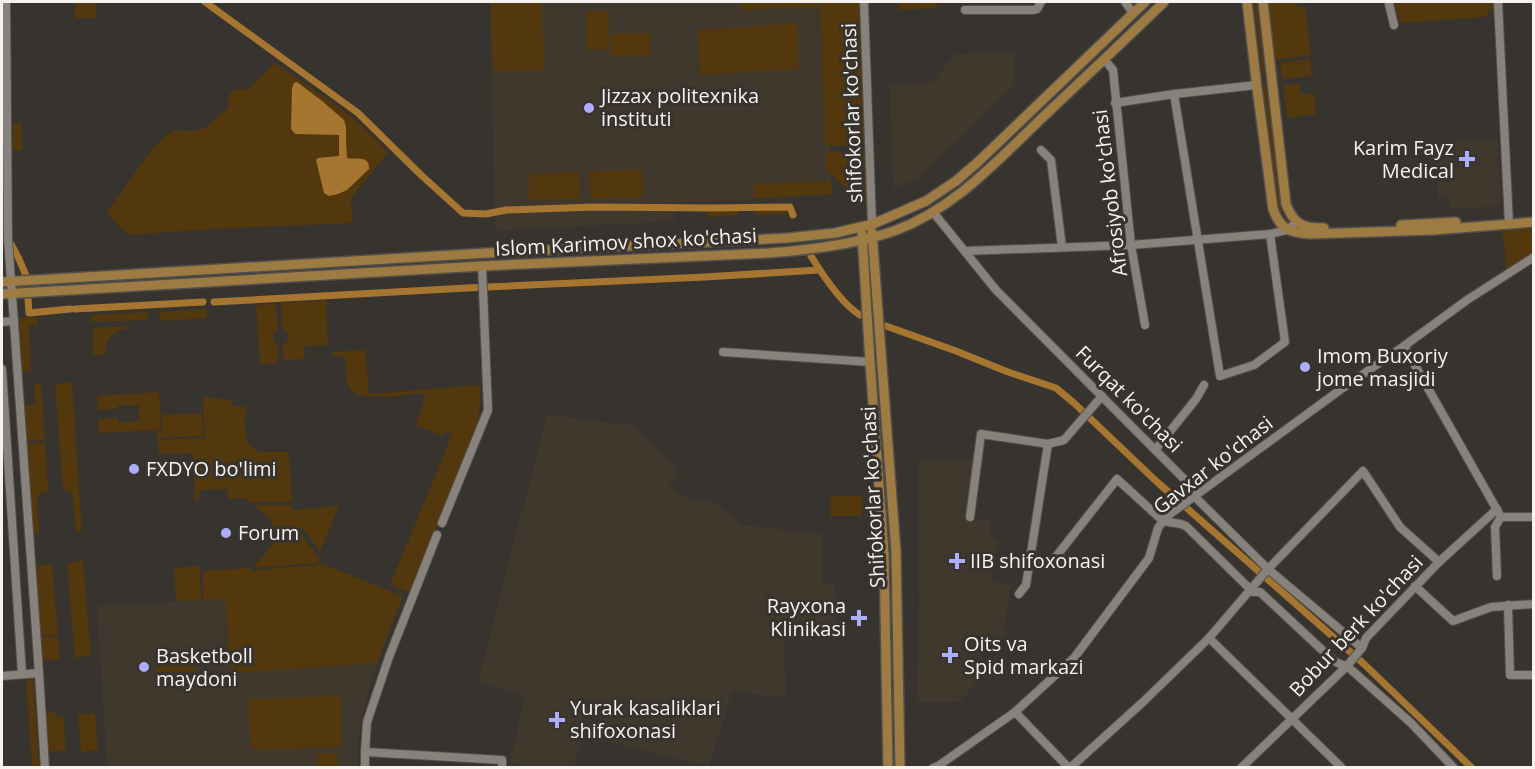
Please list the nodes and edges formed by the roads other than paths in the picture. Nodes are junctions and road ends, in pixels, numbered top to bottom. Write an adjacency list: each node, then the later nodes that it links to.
1 (6, 2): 36 (street)
2 (864, 2): 25 (street, shifokorlar ko'chasi)
3 (1041, 2): 11 (street)
4 (1125, 2): 12 (street)
5 (1145, 2): 12 (main road, Islom Karimov shox ko'chasi)
6 (1164, 2): 14 (main road, Islom Karimov shox ko'chasi)
7 (1247, 2): 16 (main road)
8 (1263, 2): 15 (main road)
9 (1498, 2): 22 (street)
10 (1389, 4): 13 (street)
11 (965, 10)
12 (1134, 13): 25 (main road, Islom Karimov shox ko'chasi)
13 (1394, 25)
14 (1104, 59): 18 (street, Afrosiyob ko'chasi); 20 (main road, Islom Karimov shox ko'chasi)
15 (1273, 85): 16 (main road); 23 (main road)
16 (1257, 87): 17 (street); 27 (main road)
17 (1174, 94): 18 (street); 30 (street)
18 (1115, 103): 31 (street, Afrosiyob ko'chasi)
19 (1041, 150): 32 (street)
20 (933, 212): 29 (main road, Islom Karimov shox ko'chasi); 33 (street, Furqat ko'chasi)
21 (1533, 217): 22 (main road)
22 (1509, 221): 23 (main road); 24 (main road); 27 (main road)
23 (1297, 222): 27 (street)
24 (1533, 222)
25 (872, 224): 26 (main road, Islom Karimov shox ko'chasi); 29 (main road, Shifokorlar ko'chasi)
26 (862, 227): 29 (main road, Shifokorlar ko'chasi); 36 (main road, Islom Karimov shox ko'chasi)
27 (1287, 230): 28 (street)
28 (1270, 234): 30 (street); 30 (street)
29 (867, 239): 35 (main road, Islom Karimov shox ko'chasi); 44 (main road, Shifokorlar ko'chasi); 81 (main road, Shifokorlar ko'chasi)
30 (1197, 240): 31 (street)
31 (1131, 245): 32 (street); 41 (street, Afrosiyob ko'chasi)
32 (1062, 247): 33 (street)
33 (965, 251): 47 (street, Furqat ko'chasi)
34 (1533, 257): 42 (street, Gavxar ko'chasi)
35 (482, 266): 38 (main road, Islom Karimov shox ko'chasi); 56 (street)
36 (6, 281): 38 (street)
37 (2, 294): 38 (main road, Islom Karimov shox ko'chasi)
38 (12, 294): 39 (street)
39 (14, 321): 40 (street); 70 (street)
40 (2, 322)
41 (1144, 325)
42 (1404, 346): 50 (street, Gavxar ko'chasi); 51 (street)
43 (723, 352): 44 (street)
44 (870, 362): 80 (main road, Shifokorlar ko'chasi)
45 (2, 369): 71 (street)
46 (1204, 385): 49 (street)
47 (1102, 396): 48 (street); 49 (street, Furqat ko'chasi)
48 (1048, 444): 52 (street); 58 (street)
49 (1155, 450): 50 (street, Furqat ko'chasi)
50 (1194, 496): 55 (street, Gavxar ko'chasi); 60 (street, Furqat ko'chasi)
51 (1497, 509): 53 (street); 59 (street, Bobur berk ko'chasi)
52 (970, 517)
53 (1501, 517): 54 (street); 61 (street)
54 (1533, 517)
55 (1163, 521): 58 (street); 63 (street); 74 (street, Gavxar ko'chasi)
56 (442, 523)
57 (437, 535): 76 (street)
58 (1031, 557): 64 (street)
59 (1439, 562): 60 (street); 62 (street, Bobur berk ko'chasi)
60 (1268, 569): 63 (street); 68 (street, Furqat ko'chasi)
61 (1497, 576)
62 (1415, 586): 66 (street); 68 (street, Bobur berk ko'chasi)
63 (1250, 590): 67 (street); 69 (street)
64 (1020, 594)
65 (1533, 604): 66 (street)
66 (1508, 605): 72 (street)
67 (1209, 638): 75 (street); 83 (street)
68 (1362, 648): 69 (street, Bobur berk ko'chasi)
69 (1347, 666): 75 (street, Bobur berk ko'chasi); 86 (street)
70 (39, 673): 71 (street); 77 (street)
71 (22, 674): 73 (street)
72 (1533, 675)
73 (2, 676)
74 (1015, 712): 82 (street, Gavxar ko'chasi); 83 (street)
75 (1292, 718): 84 (street, Bobur berk ko'chasi); 85 (street)
76 (364, 752): 78 (street); 79 (street)
77 (45, 768)
78 (365, 768)
79 (502, 768)
80 (888, 768)
81 (900, 768)
82 (933, 768)
83 (1069, 768)
84 (1241, 768)
85 (1342, 768)
86 (1454, 768)

